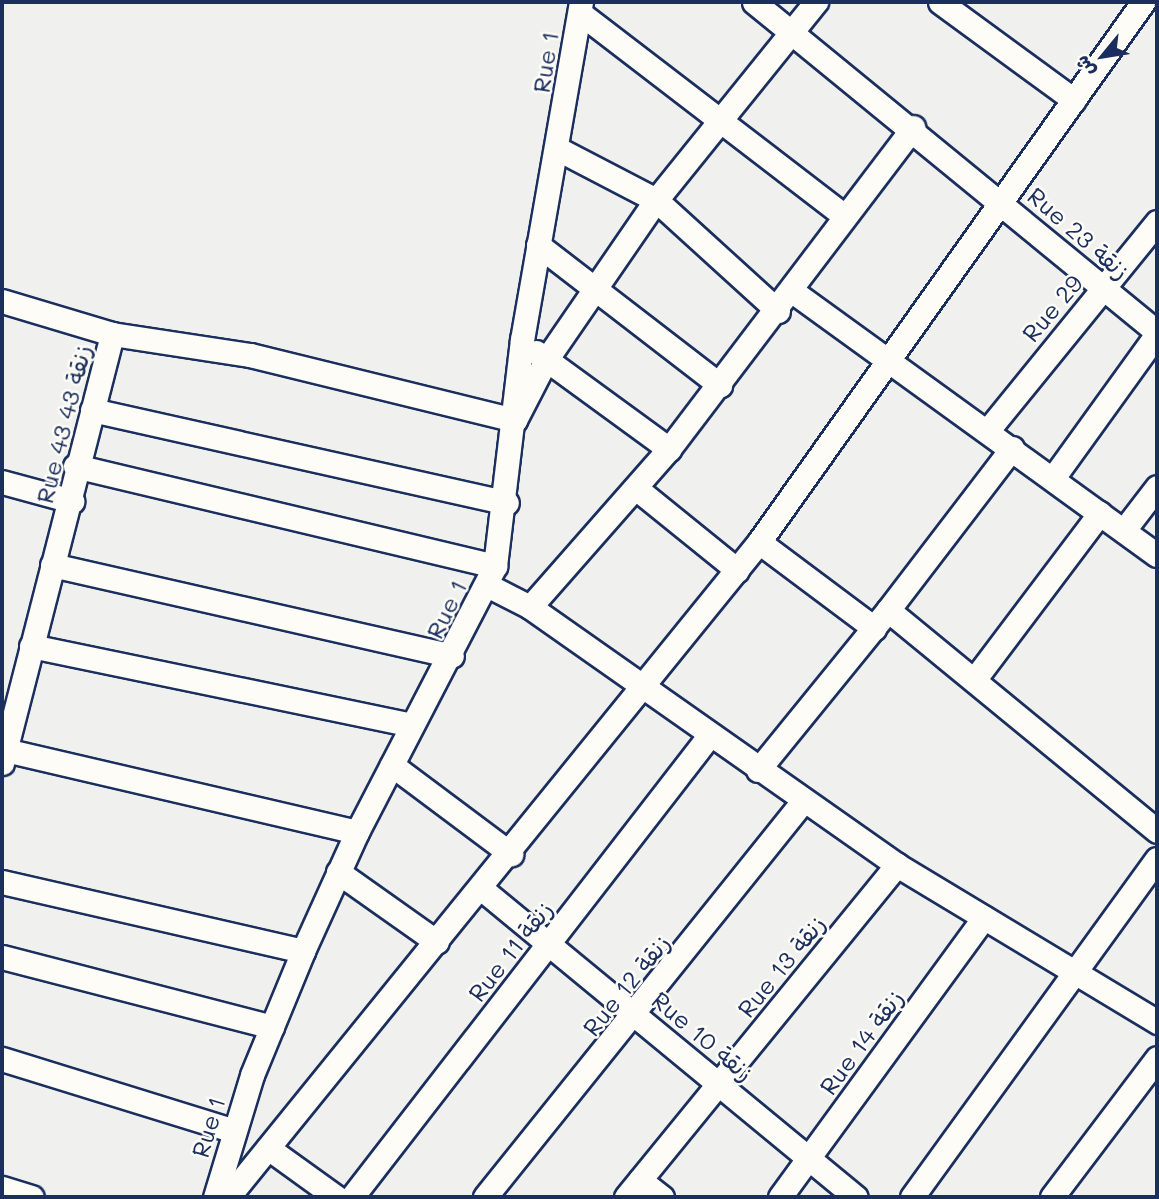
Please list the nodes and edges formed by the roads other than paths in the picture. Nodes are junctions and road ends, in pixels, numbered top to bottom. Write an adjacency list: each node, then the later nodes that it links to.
1 (754, 2): 6 (street, Rue 23 زنقة)
2 (816, 2): 6 (street)
3 (940, 2): 7 (street)
4 (1134, 5): 7 (street)
5 (581, 7): 8 (street); 10 (street, Rue 1)
6 (793, 32): 8 (street); 9 (street, Rue 23 زنقة)
7 (1074, 100): 11 (street)
8 (723, 123): 12 (street); 13 (street)
9 (913, 127): 11 (street, Rue 23 زنقة); 13 (street)
10 (558, 149): 12 (street); 15 (street, Rue 1)
11 (1000, 199): 17 (street, Rue 23 زنقة); 25 (street)
12 (656, 200): 16 (street); 20 (street)
13 (845, 216): 18 (street)
14 (1157, 222): 17 (street, Rue 29)
15 (538, 245): 16 (street); 23 (street, Rue 1)
16 (596, 284): 24 (street); 26 (street)
17 (1102, 288): 21 (street, Rue 23 زنقة); 29 (street, Rue 29)
18 (792, 291): 20 (street); 25 (street)
19 (2, 300): 22 (street)
20 (778, 311): 26 (street)
21 (1157, 333): 33 (street)
22 (112, 334): 27 (street, Rue 43 زنقة 43); 28 (street, Rue 43 زنقة 43)
23 (522, 340): 24 (street); 28 (street, Rue 1)
24 (546, 360): 28 (street); 31 (street)
25 (884, 360): 29 (street); 41 (street)
26 (720, 385): 31 (street)
27 (92, 411): 32 (street, Rue 43 زنقة 43); 38 (street)
28 (515, 420): 38 (street, Rue 1)
29 (988, 430): 30 (street)
30 (1012, 448): 33 (street); 47 (street)
31 (669, 449): 36 (street)
32 (75, 466): 37 (street, Rue 43 زنقة 43); 45 (street)
33 (1053, 478): 39 (street)
34 (2, 482): 37 (street)
35 (1157, 487): 40 (street)
36 (637, 489): 44 (street); 46 (street)
37 (72, 501): 43 (street, Rue 43 زنقة 43)
38 (507, 503): 45 (street, Rue 1)
39 (1100, 513): 40 (street); 51 (street)
40 (1124, 530): 42 (street)
41 (759, 542): 44 (street); 48 (street)
42 (1157, 555)
43 (52, 565): 49 (street, Rue 43 زنقة 43); 50 (street)
44 (737, 570): 52 (street)
45 (491, 576): 46 (street); 50 (street, Rue 1)
46 (530, 607): 52 (street)
47 (888, 610): 48 (street); 51 (street)
48 (874, 628): 58 (street)
49 (32, 646): 53 (street, Rue 43 زنقة 43); 54 (street)
50 (452, 656): 54 (street, Rue 1)
51 (974, 680): 60 (street)
52 (645, 688): 55 (street); 62 (street)
53 (8, 711): 56 (street, Rue 43 زنقة 43)
54 (411, 725): 57 (street, Rue 1)
55 (709, 736): 58 (street); 70 (street, Rue 11 زنقة)
56 (3, 756): 61 (street)
57 (392, 765): 61 (street, Rue 1); 62 (street)
58 (758, 770): 59 (street)
59 (803, 801): 64 (street); 74 (street, Rue 12 زنقة)
60 (1157, 831)
61 (357, 832): 65 (street, Rue 1)
62 (510, 854): 67 (street)
63 (1157, 859): 73 (street)
64 (897, 865): 68 (street); 79 (street, Rue 13 زنقة)
65 (338, 872): 69 (street); 71 (street, Rue 1)
66 (2, 882): 71 (street)
67 (483, 890): 69 (street); 70 (street, Rue 10 زنقة)
68 (984, 918): 73 (street); 82 (street, Rue 14 زنقة)
69 (438, 942): 81 (street)
70 (551, 943): 74 (street, Rue 10 زنقة); 89 (street, Rue 11 زنقة)
71 (303, 951): 76 (street, Rue 1)
72 (2, 957): 76 (street)
73 (1073, 972): 75 (street); 94 (street)
74 (637, 1015): 79 (street, Rue 10 زنقة); 90 (street, Rue 12 زنقة)
75 (1157, 1022)
76 (272, 1027): 80 (street, Rue 1)
77 (1157, 1058): 95 (street)
78 (2, 1059): 80 (street)
79 (718, 1084): 82 (street, Rue 10 زنقة); 84 (street, Rue 13 زنقة)
80 (234, 1131): 86 (street, Rue 1)
81 (268, 1148): 87 (street); 88 (street)
82 (809, 1160): 92 (street, Rue 14 زنقة); 93 (street, Rue 10 زنقة)
83 (2, 1188): 85 (street)
84 (633, 1189): 91 (street)
85 (32, 1197)
86 (215, 1197)
87 (228, 1197)
88 (336, 1197)
89 (352, 1197)
90 (485, 1197)
91 (662, 1197)
92 (780, 1197)
93 (856, 1197)
94 (912, 1197)
95 (1052, 1197)

